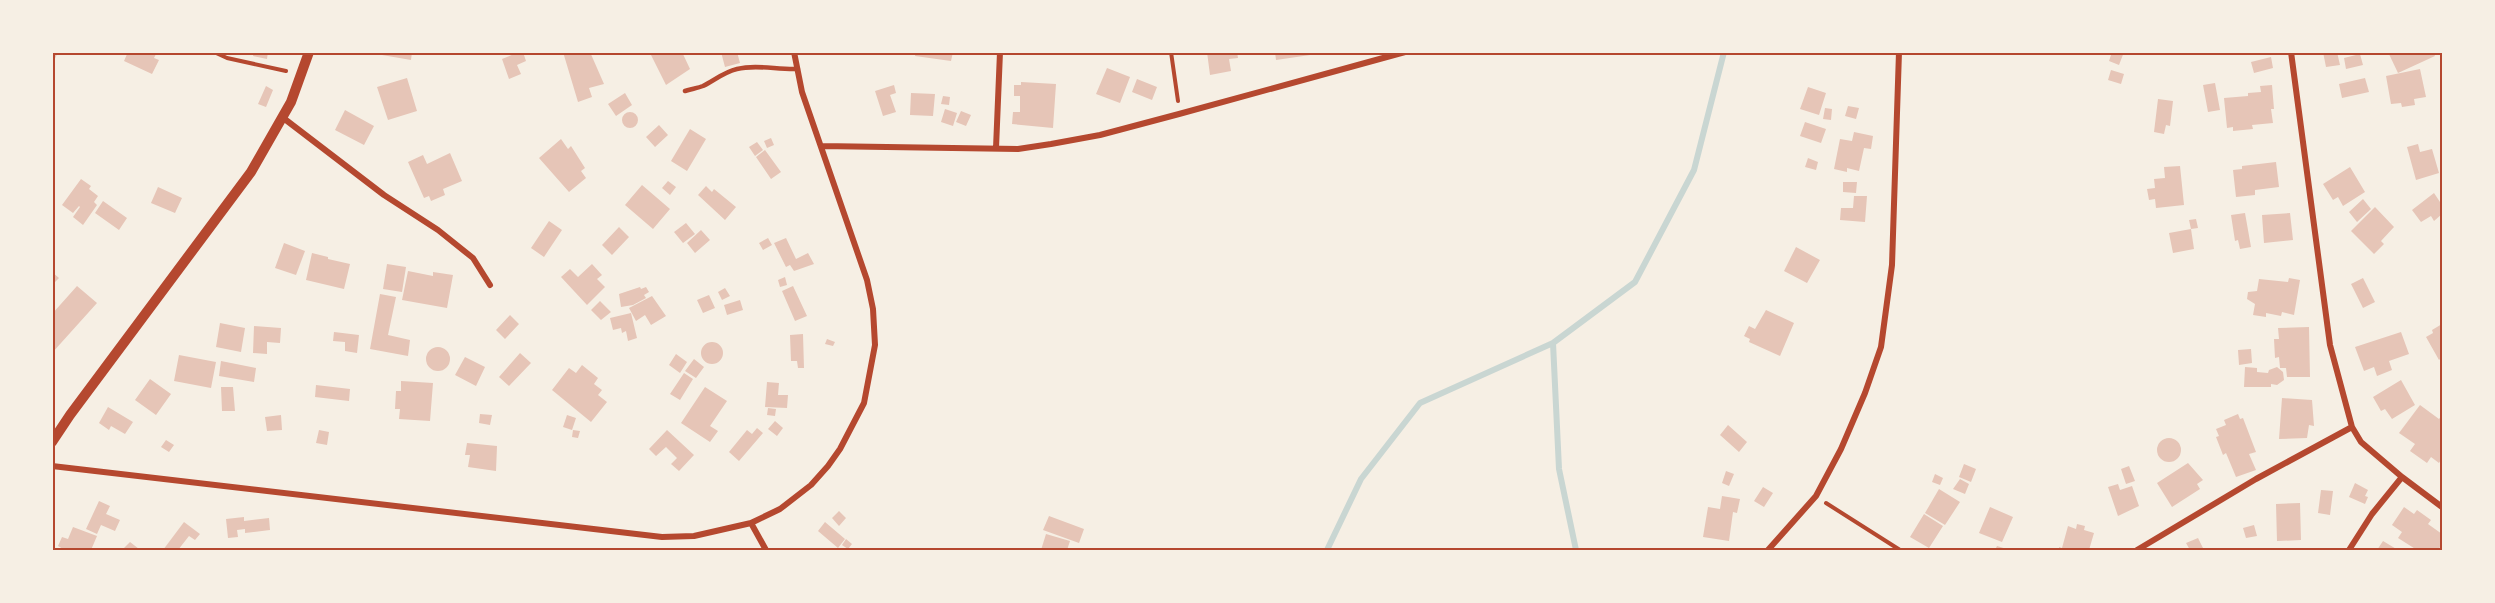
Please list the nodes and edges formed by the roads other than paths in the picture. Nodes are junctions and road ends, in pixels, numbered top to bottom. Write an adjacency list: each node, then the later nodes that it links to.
1 (309, 52): 9 (street)
2 (795, 52): 7 (street)
3 (1000, 52): 11 (street)
4 (1405, 52): 11 (street)
5 (1899, 52): 20 (street)
6 (2291, 52): 13 (street)
7 (798, 69): 8 (lane); 10 (street)
8 (686, 91)
9 (282, 117): 12 (street); 14 (street)
10 (821, 146): 11 (street); 18 (street)
11 (996, 148)
12 (490, 285)
13 (2352, 427): 16 (street); 21 (street)
14 (52, 442)
15 (52, 466): 18 (street)
16 (2402, 477): 17 (street); 22 (street)
17 (2442, 507)
18 (751, 523): 19 (street)
19 (766, 550)
20 (1768, 550)
21 (2137, 550)
22 (2349, 550)

